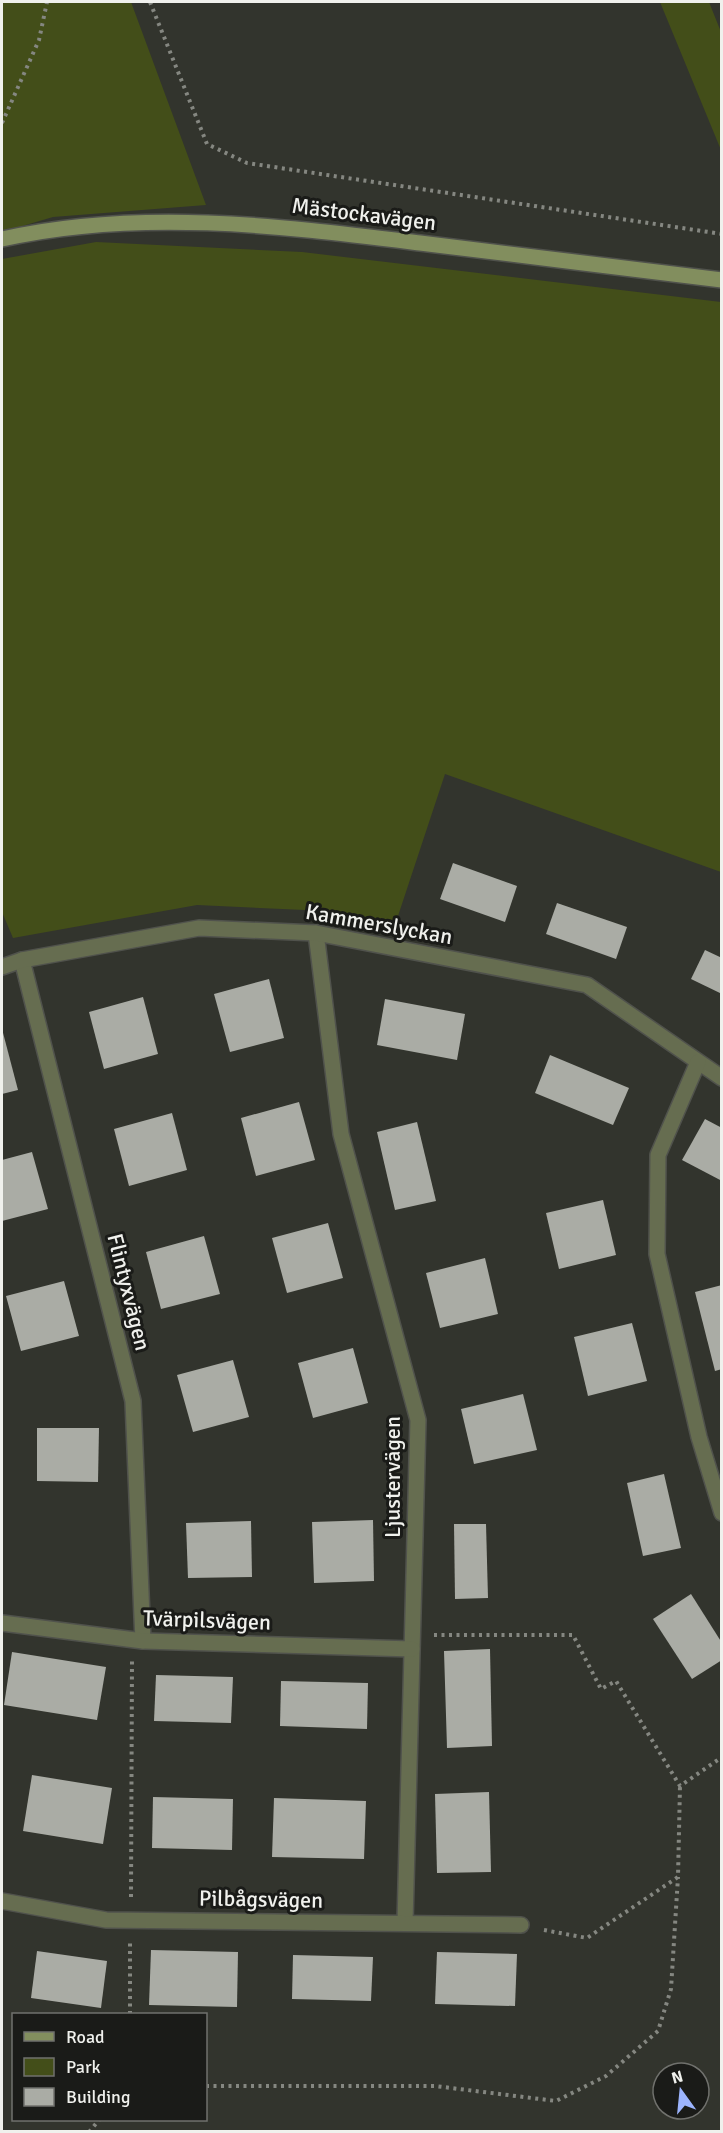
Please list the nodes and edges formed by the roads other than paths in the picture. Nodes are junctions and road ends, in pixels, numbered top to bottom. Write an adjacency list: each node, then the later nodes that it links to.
1 (2, 239): 2 (street, Mästockavägen)
2 (722, 280)
3 (316, 933): 4 (street, Kammerslyckan); 6 (street, Kammerslyckan); 11 (street, Ljustervägen)
4 (22, 960): 5 (street, Kammerslyckan); 10 (street, Flintyxvägen)
5 (2, 967)
6 (698, 1062): 7 (street, Kammerslyckan); 8 (street)
7 (722, 1078)
8 (722, 1513)
9 (2, 1623): 10 (street, Tvärpilsvägen)
10 (138, 1640): 11 (street, Tvärpilsvägen)
11 (412, 1642): 13 (street, Ljustervägen)
12 (2, 1901): 13 (street, Pilbågsvägen)
13 (405, 1923): 14 (street, Pilbågsvägen)
14 (521, 1925)

